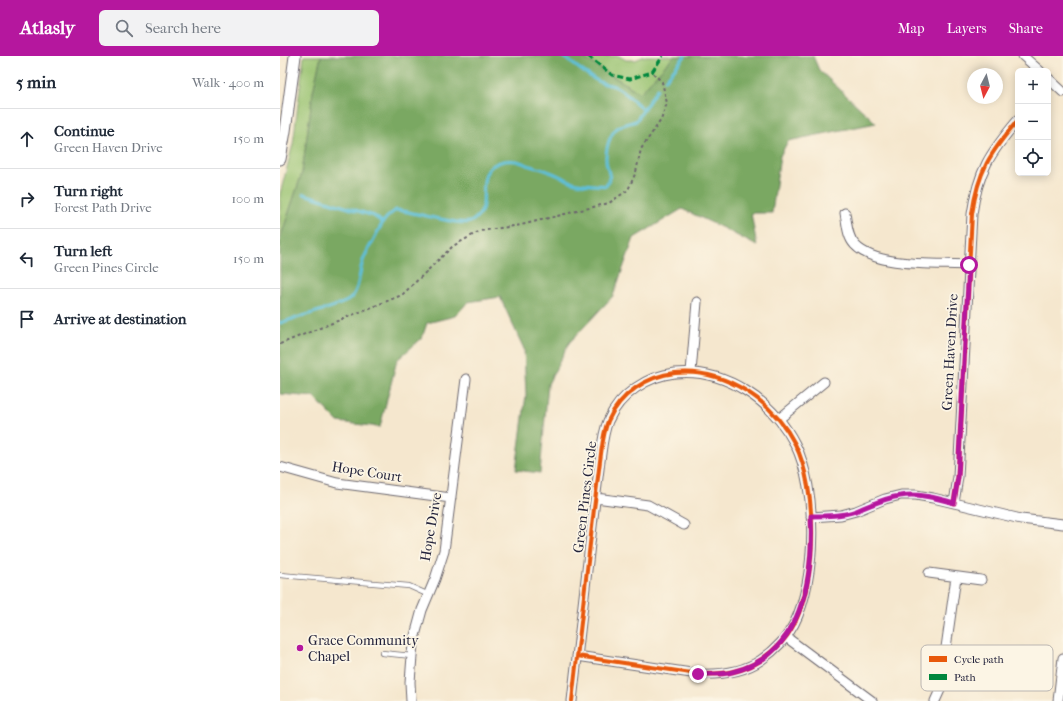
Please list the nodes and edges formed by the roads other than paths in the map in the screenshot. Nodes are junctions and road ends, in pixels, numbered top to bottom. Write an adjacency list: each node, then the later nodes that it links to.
1 (295, 56): 7 (street)
2 (1023, 56): 3 (street)
3 (1037, 68)
4 (1051, 83): 5 (street)
5 (1063, 92)
6 (1015, 124): 9 (street, Green Haven Drive)
7 (280, 159)
8 (845, 213): 9 (street)
9 (969, 265): 18 (street, Green Haven Drive)
10 (697, 302): 11 (street)
11 (691, 372): 14 (street, Green Pines Circle); 17 (street, Green Pines Circle)
12 (466, 379): 16 (street, Hope Drive)
13 (824, 382): 14 (street)
14 (779, 419): 19 (street, Green Pines Circle)
15 (280, 467): 16 (street, Hope Court)
16 (451, 498): 26 (street, Hope Drive)
17 (596, 498): 21 (street); 31 (street, Green Pines Circle)
18 (954, 503): 19 (street); 20 (street)
19 (811, 516): 27 (street, Green Pines Circle)
20 (1063, 524)
21 (684, 525)
22 (929, 573): 24 (street)
23 (280, 575): 26 (lane)
24 (956, 577): 25 (street); 28 (street)
25 (981, 580)
26 (429, 595): 30 (street, Hope Drive)
27 (786, 637): 31 (street, Green Pines Circle); 36 (street)
28 (946, 645)
29 (382, 653): 30 (lane)
30 (412, 656): 34 (street, Hope Drive)
31 (577, 656): 35 (street, Green Pines Circle)
32 (1063, 658): 38 (street)
33 (940, 691): 37 (street)
34 (411, 701)
35 (572, 701)
36 (872, 701)
37 (935, 701)
38 (1058, 701)

